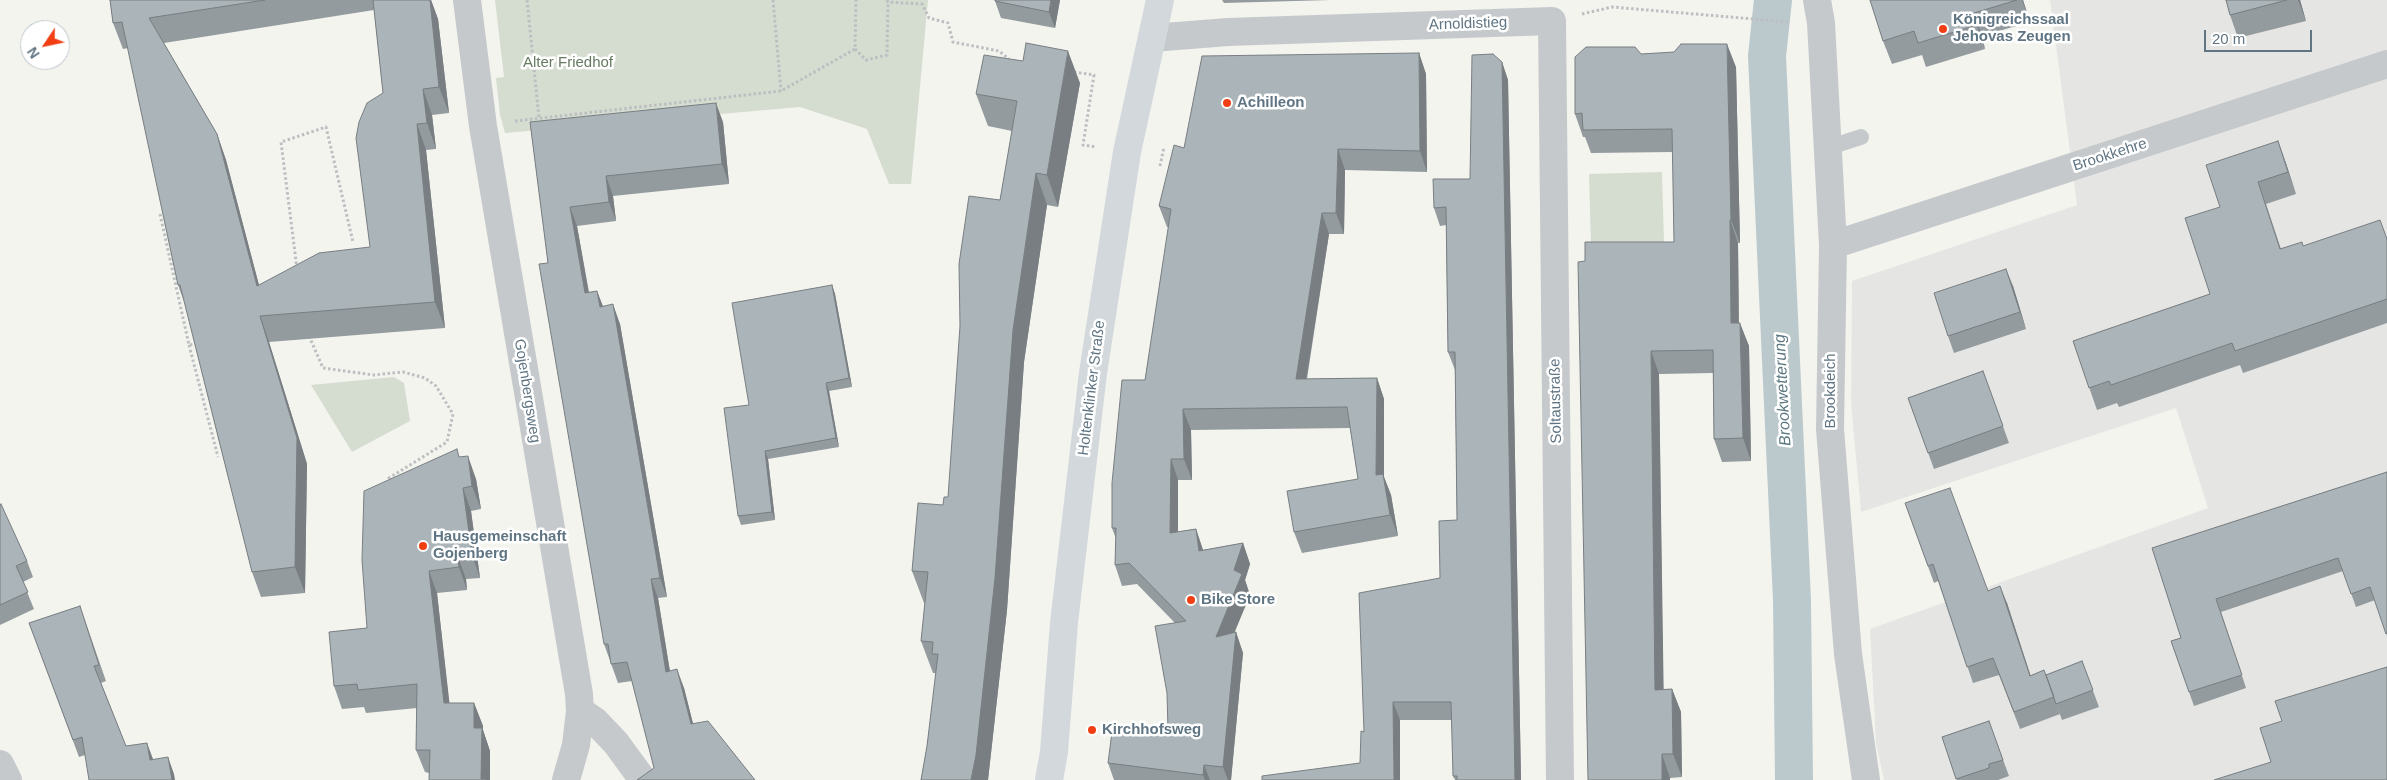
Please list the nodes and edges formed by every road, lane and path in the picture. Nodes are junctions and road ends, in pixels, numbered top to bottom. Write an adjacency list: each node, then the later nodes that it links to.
1 (467, 0): 30 (street, Gojenbergsweg)
2 (527, 0): 15 (path)
3 (773, 0): 15 (path)
4 (856, 0): 11 (path)
5 (1160, 0): 10 (main road, Holtenklinker Straße)
6 (1817, 0): 19 (street, Brookdeich)
7 (888, 1): 11 (path); 12 (path)
8 (1552, 21): 9 (path); 10 (street, Arnoldistieg); 36 (street, Soltaustraße)
9 (1781, 22)
10 (1152, 38): 35 (main road, Holtenklinker Straße)
11 (855, 50): 15 (path)
12 (1014, 60)
13 (2387, 64): 23 (street, Brookkehre)
14 (1067, 70): 18 (path)
15 (782, 91)
16 (1861, 137): 19 (lane)
17 (1166, 139): 20 (path)
18 (1104, 148)
19 (1827, 148): 23 (street, Brookdeich)
20 (1160, 167)
21 (160, 214): 27 (path)
22 (353, 242): 24 (path)
23 (1833, 245): 37 (street, Brookdeich)
24 (298, 276)
25 (308, 333): 29 (path)
26 (199, 344): 27 (path)
27 (189, 345): 28 (path)
28 (218, 456)
29 (389, 486)
30 (580, 711): 33 (street, Gojenbergsweg); 34 (street)
31 (0, 764): 32 (street)
32 (8, 780)
33 (566, 780)
34 (643, 780)
35 (1049, 780)
36 (1560, 780)
37 (1866, 780)

